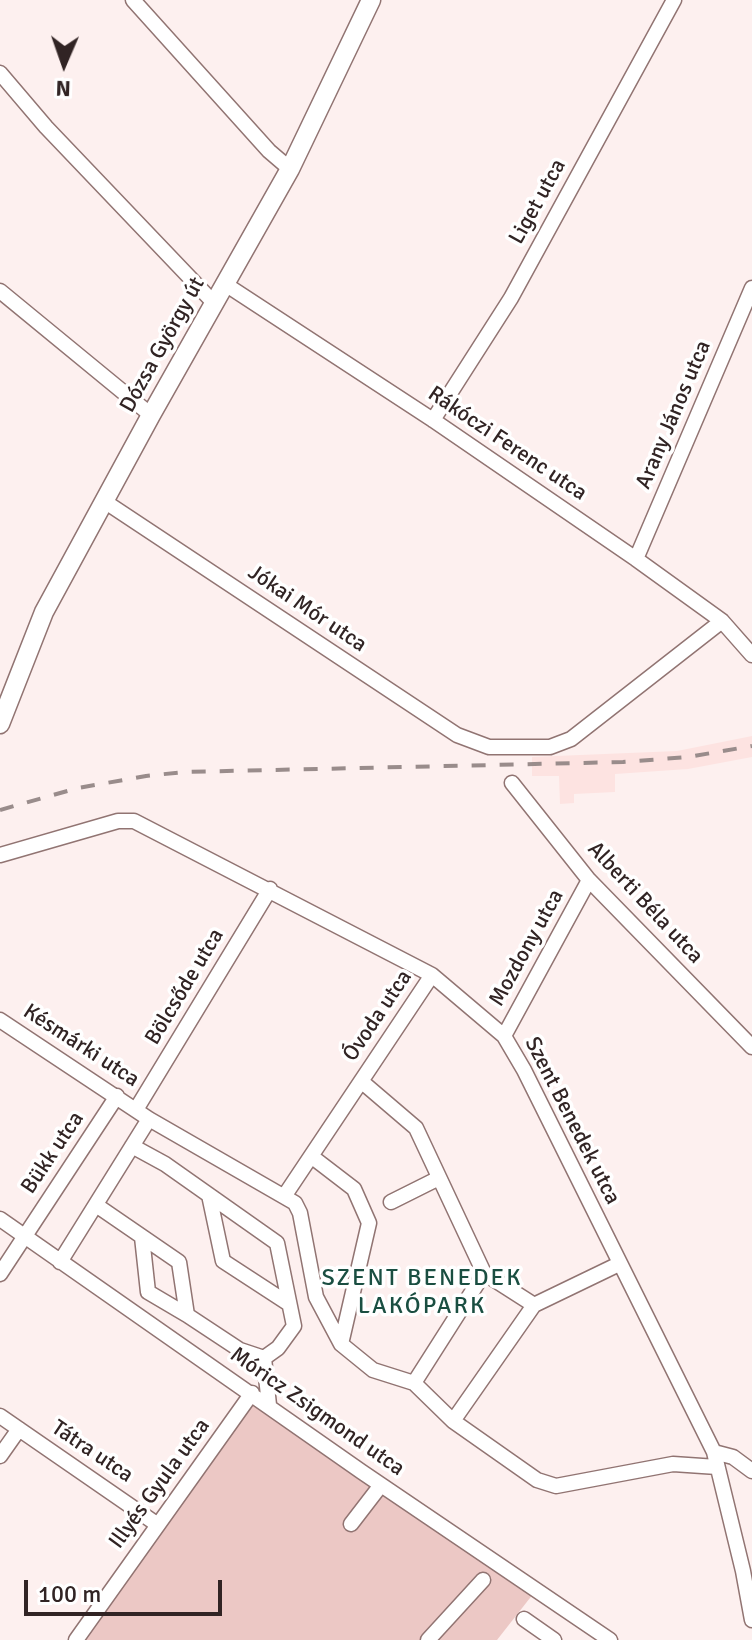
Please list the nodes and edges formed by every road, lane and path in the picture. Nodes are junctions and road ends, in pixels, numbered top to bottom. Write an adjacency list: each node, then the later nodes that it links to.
1 (133, 0): 5 (street)
2 (371, 0): 5 (main road, Dózsa György út)
3 (674, 0): 11 (street, Liget utca)
4 (0, 73): 9 (street)
5 (290, 169): 6 (main road, Dózsa György út)
6 (225, 284): 9 (main road, Dózsa György út); 11 (street, Rákóczi Ferenc utca)
7 (752, 288): 13 (street, Arany János utca)
8 (0, 291): 10 (street)
9 (214, 303): 10 (main road, Dózsa György út)
10 (151, 415): 12 (main road, Dózsa György út)
11 (433, 420): 13 (street, Rákóczi Ferenc utca)
12 (104, 501): 14 (street, Jókai Mór utca); 16 (main road, Dózsa György út)
13 (636, 559): 14 (street, Rákóczi Ferenc utca)
14 (722, 621): 15 (street, Rákóczi Ferenc utca)
15 (752, 655)
16 (1, 717)
17 (512, 783): 19 (street, Alberti Béla utca)
18 (0, 855): 20 (street, Szent Benedek utca)
19 (589, 880): 23 (street, Mozdony utca); 24 (street, Alberti Béla utca)
20 (270, 889): 21 (street, Szent Benedek utca); 27 (street, Bölcsőde utca)
21 (432, 975): 23 (street, Szent Benedek utca); 25 (street, Óvoda utca)
22 (0, 1020): 26 (street, Késmárki utca)
23 (504, 1036): 40 (street, Szent Benedek utca)
24 (752, 1047)
25 (361, 1081): 30 (street, Óvoda utca); 31 (street, Óvoda utca)
26 (117, 1096): 27 (street, Késmárki utca); 37 (street, Bükk utca)
27 (137, 1108): 28 (street, Késmárki utca)
28 (149, 1119): 29 (street); 33 (street, Késmárki utca)
29 (132, 1146): 32 (street); 35 (street)
30 (311, 1156): 33 (street, Óvoda utca); 46 (street)
31 (439, 1178): 34 (street); 41 (street, Óvoda utca)
32 (209, 1195): 43 (street); 43 (street)
33 (285, 1195): 46 (street)
34 (391, 1202)
35 (96, 1205): 38 (street); 39 (street)
36 (0, 1219): 37 (street, Móricz Zsigmond utca)
37 (24, 1236): 39 (street, Móricz Zsigmond utca); 42 (street, Bükk utca)
38 (142, 1237): 45 (street); 45 (street)
39 (60, 1262): 49 (street, Móricz Zsigmond utca)
40 (619, 1264): 44 (street); 55 (street, Szent Benedek utca)
41 (484, 1273): 44 (street); 48 (street)
42 (0, 1274)
43 (289, 1304): 47 (street)
44 (534, 1305): 52 (street)
45 (187, 1315): 47 (street)
46 (341, 1344): 48 (street)
47 (264, 1358): 50 (street)
48 (414, 1383): 52 (street)
49 (252, 1393): 50 (street, Móricz Zsigmond utca); 59 (street, Illyés Gyula utca)
50 (269, 1405): 57 (street, Móricz Zsigmond utca)
51 (0, 1416): 53 (street, Tátra utca)
52 (453, 1421): 55 (street)
53 (19, 1429): 54 (street); 59 (street, Tátra utca)
54 (0, 1456)
55 (715, 1459): 56 (street); 62 (street, Szent Benedek utca)
56 (752, 1471)
57 (381, 1485): 58 (street); 66 (street, Móricz Zsigmond utca)
58 (351, 1524)
59 (158, 1525): 63 (street, Illyés Gyula utca)
60 (483, 1580): 64 (street)
61 (524, 1619): 65 (street)
62 (752, 1620)
63 (76, 1640)
64 (428, 1640)
65 (554, 1640)
66 (610, 1640)

